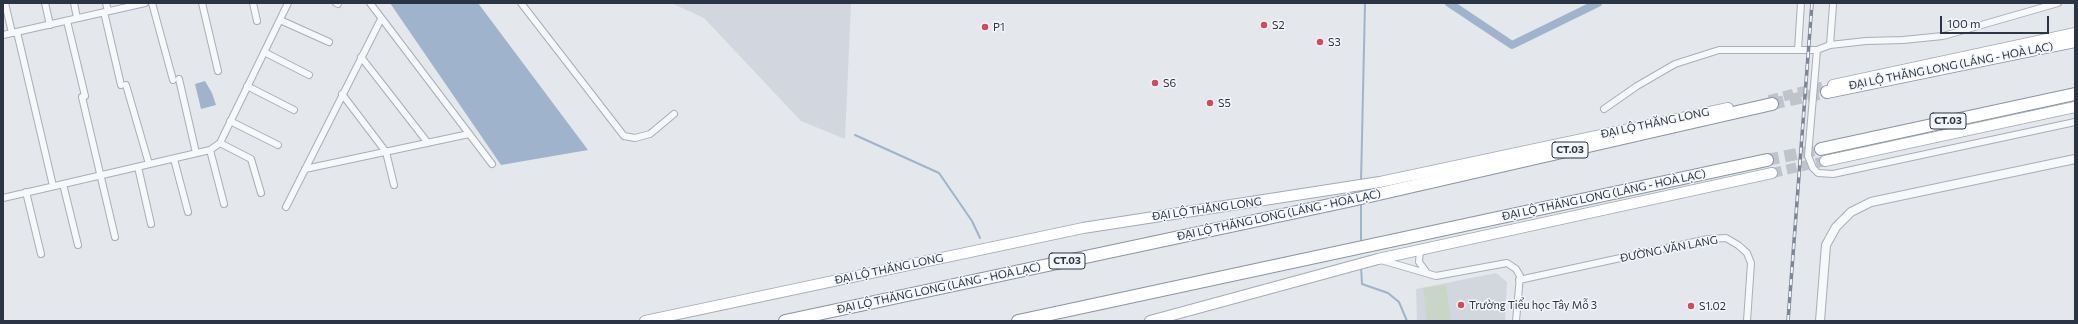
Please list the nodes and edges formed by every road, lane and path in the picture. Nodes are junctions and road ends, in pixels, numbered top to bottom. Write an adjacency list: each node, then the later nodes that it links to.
1 (5, 3): 22 (street)
2 (45, 3): 21 (street)
3 (74, 3): 16 (street)
4 (106, 3): 15 (street)
5 (144, 3): 15 (street)
6 (152, 3): 52 (street)
7 (202, 3): 32 (street)
8 (253, 3): 20 (street)
9 (287, 3): 18 (street)
10 (370, 3): 17 (street)
11 (521, 3): 42 (street)
12 (1801, 3): 28 (street)
13 (2058, 3): 27 (street)
14 (1833, 5): 27 (street)
15 (106, 12): 16 (street); 57 (street)
16 (77, 18): 19 (street)
17 (381, 19): 31 (street); 45 (street)
18 (280, 20): 26 (street); 30 (street)
19 (67, 21): 21 (street); 62 (street)
20 (257, 21)
21 (50, 25): 22 (street)
22 (15, 33): 24 (street); 65 (street)
23 (2075, 33): 35 (main road)
24 (3, 35)
25 (2075, 41): 35 (highway, ĐẠI LỘ THĂNG LONG (LÁNG - HOÀ LẠC))
26 (329, 42)
27 (1830, 46): 29 (street)
28 (1798, 50): 29 (street); 40 (street)
29 (1817, 50): 44 (street)
30 (264, 52): 33 (street); 34 (street)
31 (361, 57): 36 (street); 47 (street)
32 (218, 71)
33 (309, 76)
34 (247, 86): 41 (street); 43 (street)
35 (1826, 89)
36 (342, 94): 51 (street); 60 (street)
37 (2075, 94): 49 (highway, CT.03)
38 (1771, 102): 81 (main road, ĐẠI LỘ THĂNG LONG); 82 (highway, ĐẠI LỘ THĂNG LONG (LÁNG - HOÀ LẠC) / CT.03)
39 (2075, 107): 56 (main road)
40 (1604, 109)
41 (294, 110)
42 (674, 114)
43 (230, 121): 46 (street); 48 (street)
44 (2075, 122)
45 (469, 134): 47 (street); 58 (street)
46 (220, 143): 50 (street); 68 (street)
47 (428, 143): 51 (street)
48 (278, 145)
49 (1821, 149)
50 (210, 150): 52 (street); 70 (street)
51 (386, 152): 60 (street); 64 (street)
52 (196, 153): 53 (street)
53 (174, 159): 57 (street); 72 (street)
54 (2075, 159): 87 (street)
55 (1767, 160): 83 (highway, ĐẠI LỘ THĂNG LONG (LÁNG - HOÀ LẠC))
56 (1825, 161)
57 (149, 164): 59 (street)
58 (492, 164)
59 (138, 167): 62 (street); 73 (street)
60 (305, 169): 71 (street)
61 (1772, 172): 76 (main road)
62 (100, 175): 63 (street); 74 (street)
63 (63, 184): 65 (street); 75 (street)
64 (394, 185)
65 (53, 186): 67 (street)
66 (3, 190): 69 (street)
67 (26, 192): 69 (street); 77 (street)
68 (261, 193)
69 (4, 197)
70 (224, 204)
71 (286, 207)
72 (188, 212)
73 (151, 224)
74 (115, 237)
75 (78, 245)
76 (1420, 250): 78 (main road); 79 (street)
77 (41, 254)
78 (1376, 260): 79 (street); 84 (main road)
79 (1428, 274): 80 (street)
80 (1519, 280): 85 (street); 86 (street, ĐƯỜNG VĂN LANG)
81 (645, 321)
82 (785, 321)
83 (1018, 321)
84 (1150, 321)
85 (1516, 321)
86 (1747, 321)
87 (1820, 321)

